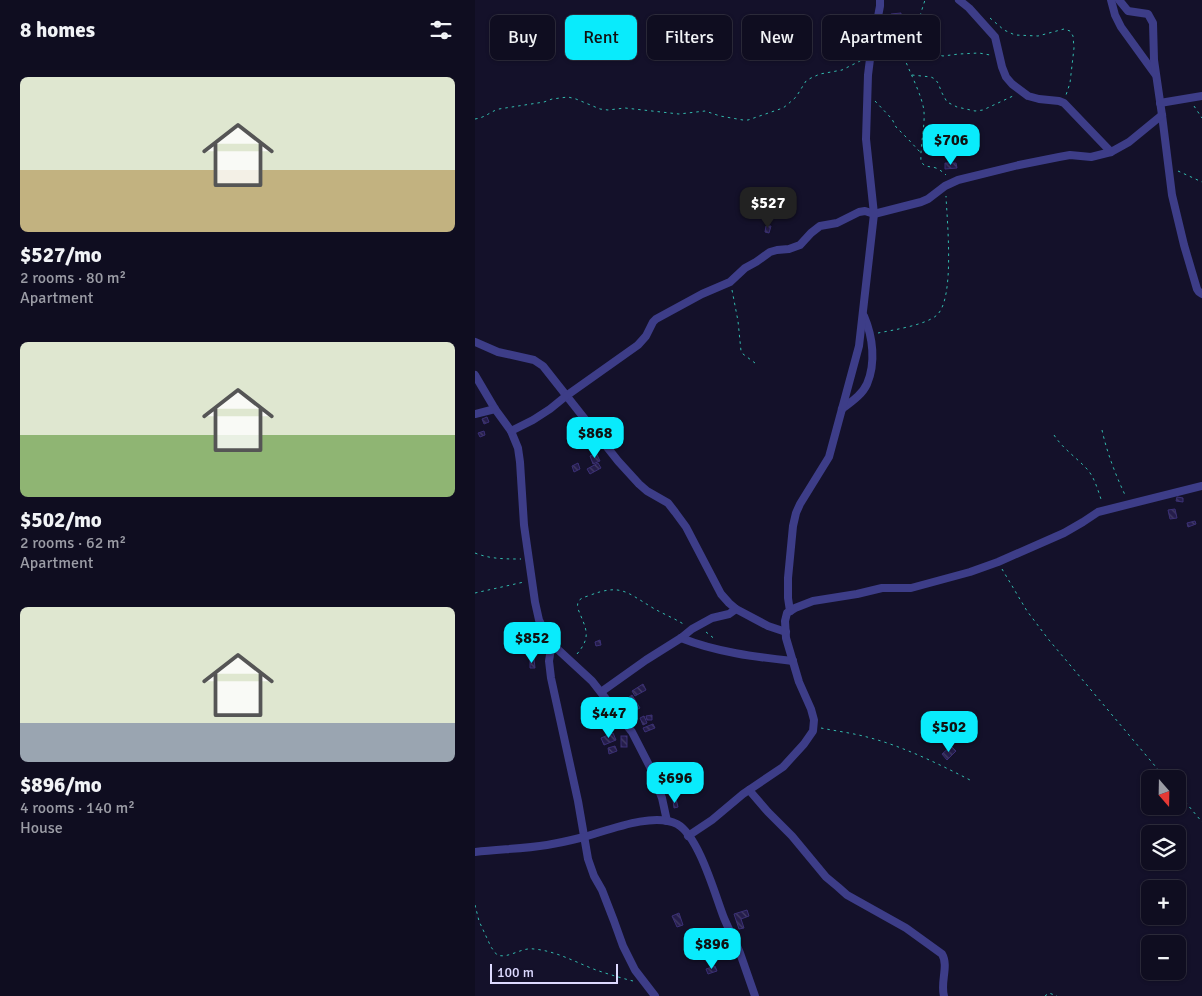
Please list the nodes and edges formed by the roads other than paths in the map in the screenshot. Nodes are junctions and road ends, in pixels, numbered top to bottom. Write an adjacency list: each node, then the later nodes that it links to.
1 (881, 0): 5 (street)
2 (959, 0): 11 (street)
3 (1111, 0): 7 (street)
4 (1119, 0): 7 (street)
5 (879, 15)
6 (871, 60): 12 (street)
7 (1157, 76): 9 (street)
8 (1202, 96): 9 (street)
9 (1160, 103): 10 (street)
10 (1162, 115): 11 (street); 13 (street)
11 (1111, 152): 12 (street)
12 (874, 214): 14 (street); 17 (street)
13 (1202, 294)
14 (863, 316): 19 (street); 19 (street)
15 (475, 342): 17 (street)
16 (475, 376): 18 (street)
17 (566, 396): 21 (street); 23 (street)
18 (495, 409): 20 (street); 21 (street)
19 (843, 409): 24 (street)
20 (475, 414)
21 (511, 431): 27 (street)
22 (1202, 486): 24 (street)
23 (736, 609): 25 (street); 26 (street)
24 (790, 611): 25 (street)
25 (785, 632): 28 (street)
26 (681, 638): 28 (street); 29 (street)
27 (552, 642): 29 (street); 33 (street)
28 (793, 661): 30 (street)
29 (601, 692): 31 (street)
30 (749, 790): 32 (street); 37 (street)
31 (667, 821): 32 (street); 33 (street)
32 (688, 836): 35 (street)
33 (584, 837): 34 (street); 36 (street)
34 (475, 852)
35 (754, 995)
36 (655, 996)
37 (944, 996)

